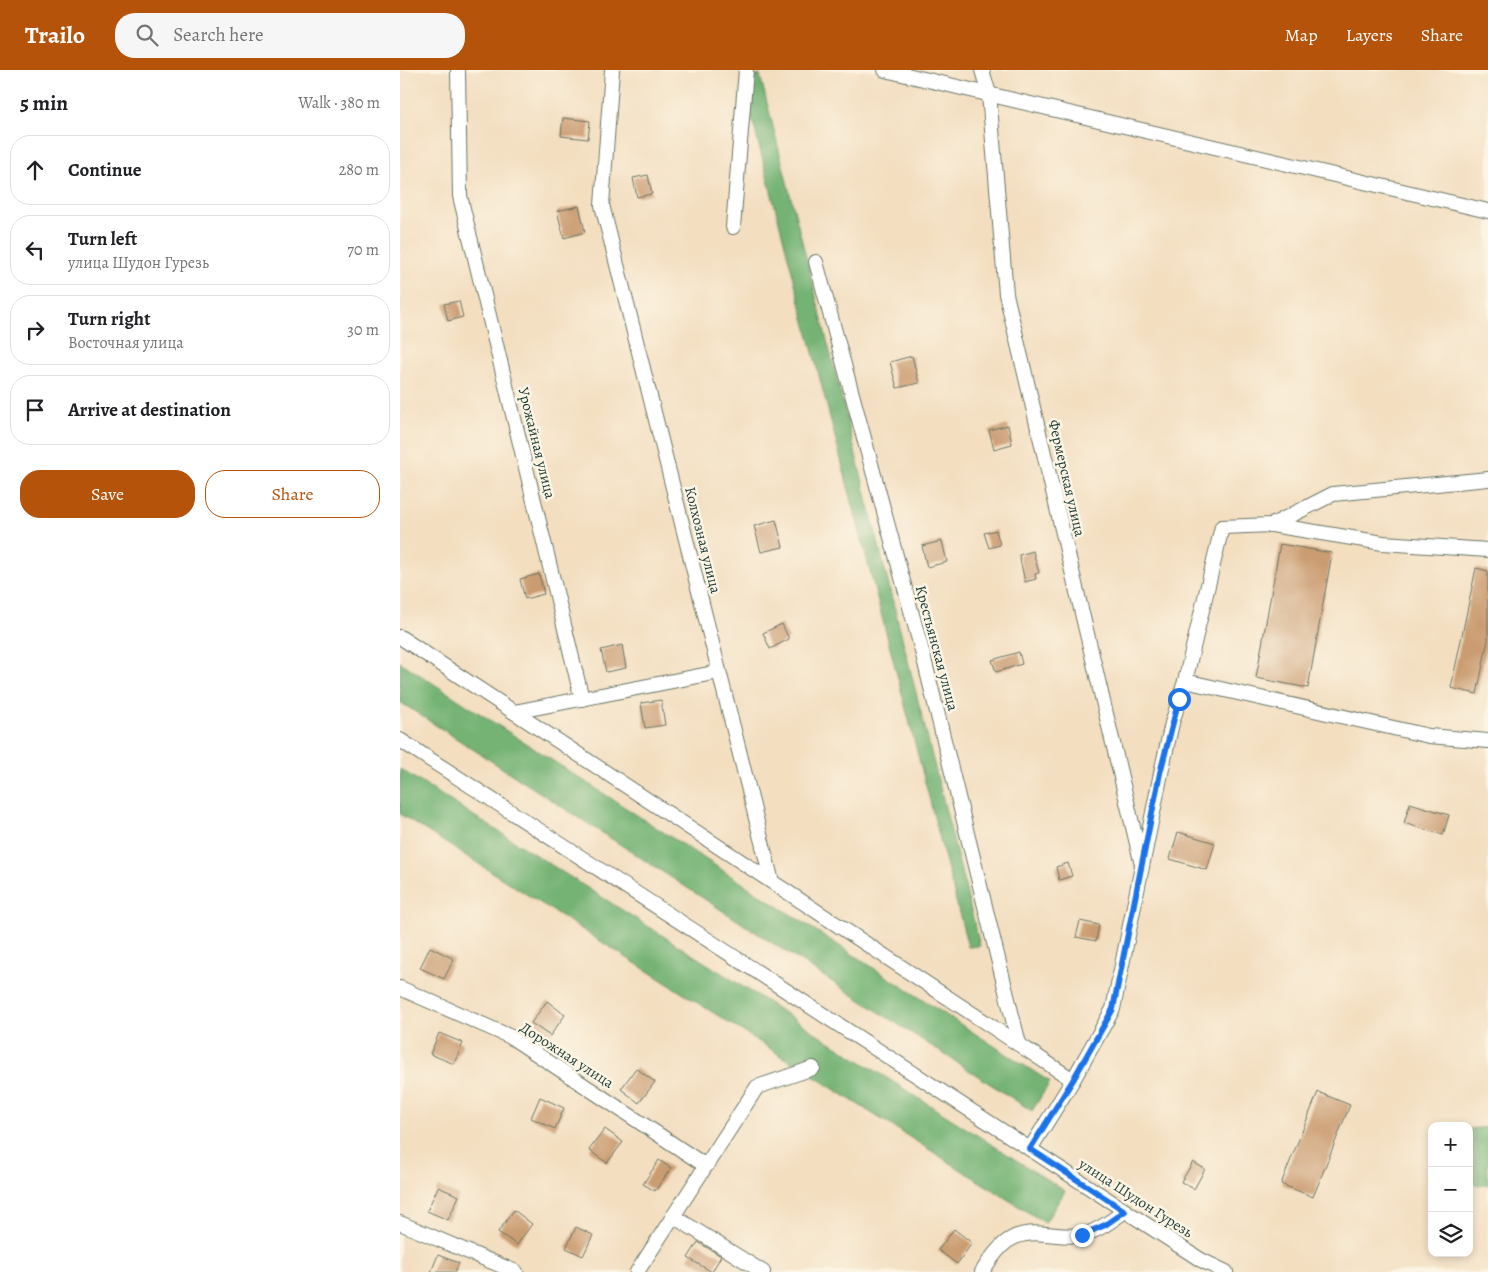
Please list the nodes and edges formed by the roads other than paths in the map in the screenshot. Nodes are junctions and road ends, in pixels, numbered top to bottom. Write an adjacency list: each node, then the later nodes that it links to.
1 (458, 70): 16 (street, Урожайная улица)
2 (612, 70): 14 (street, Колхозная улица)
3 (746, 70): 8 (street)
4 (885, 70): 6 (street)
5 (982, 70): 6 (street, Фермерская улица)
6 (989, 94): 7 (street); 20 (street, Фермерская улица)
7 (1488, 211)
8 (733, 227)
9 (816, 262): 23 (street, Крестьянская улица)
10 (1488, 479): 11 (street)
11 (1272, 525): 12 (street); 15 (street)
12 (1488, 550)
13 (400, 637): 17 (street)
14 (719, 672): 16 (street); 21 (street, Колхозная улица)
15 (1185, 681): 19 (street); 20 (street)
16 (582, 698): 17 (street)
17 (514, 712): 21 (street)
18 (400, 740): 26 (street, улица Шудон Гурезь)
19 (1488, 741)
20 (1142, 865): 25 (street)
21 (772, 882): 23 (street)
22 (400, 988): 27 (street, Дорожная улица)
23 (1019, 1044): 25 (street)
24 (813, 1068): 27 (street)
25 (1073, 1080): 26 (street)
26 (1030, 1149): 28 (street, улица Шудон Гурезь)
27 (706, 1166): 29 (street)
28 (1125, 1211): 34 (street); 35 (street, улица Шудон Гурезь)
29 (673, 1216): 32 (street); 33 (street)
30 (400, 1222): 31 (street)
31 (516, 1272)
32 (638, 1272)
33 (763, 1272)
34 (982, 1272)
35 (1226, 1272)

